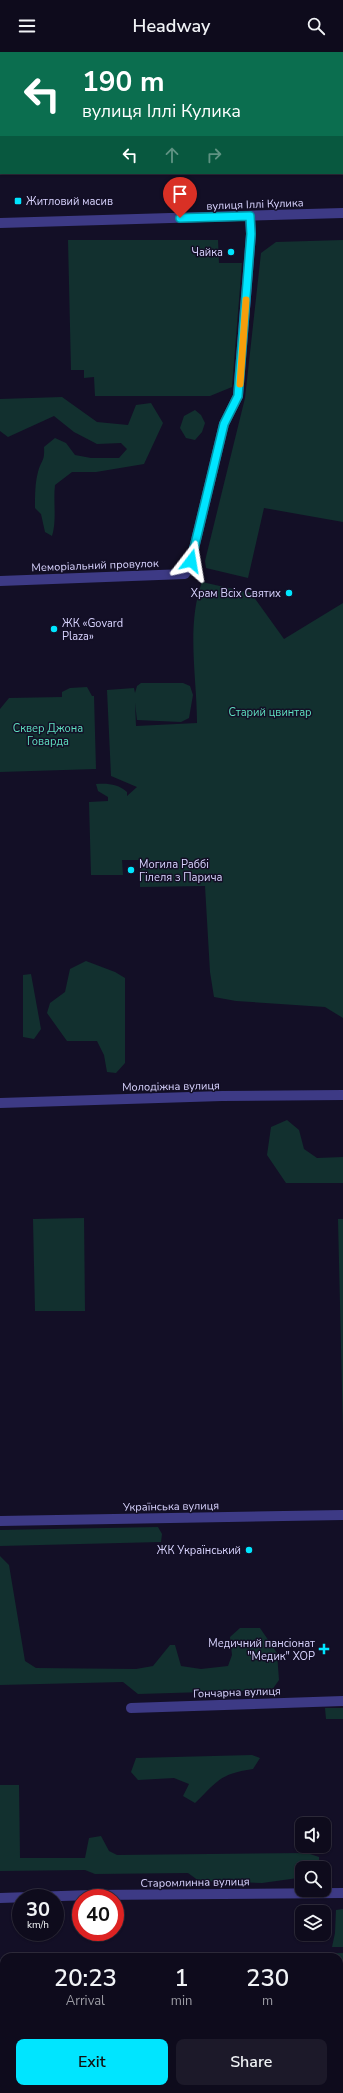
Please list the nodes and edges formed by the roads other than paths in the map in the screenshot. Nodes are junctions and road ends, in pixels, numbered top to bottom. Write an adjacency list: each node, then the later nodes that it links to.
1 (343, 213): 2 (street, вулиця Іллі Кулика)
2 (250, 216): 3 (street, вулиця Іллі Кулика); 4 (street, Меморіальний провулок)
3 (0, 222)
4 (0, 581)
5 (343, 1095): 6 (street, Молодіжна вулиця)
6 (0, 1103)
7 (343, 1514): 8 (street, Українська вулиця)
8 (0, 1521)
9 (343, 1701): 10 (street, Гончарна вулиця)
10 (131, 1708)
11 (343, 1893): 12 (street, Старомлинна вулиця)
12 (0, 1898)
13 (37, 2093): 14 (street)
14 (53, 2093)

